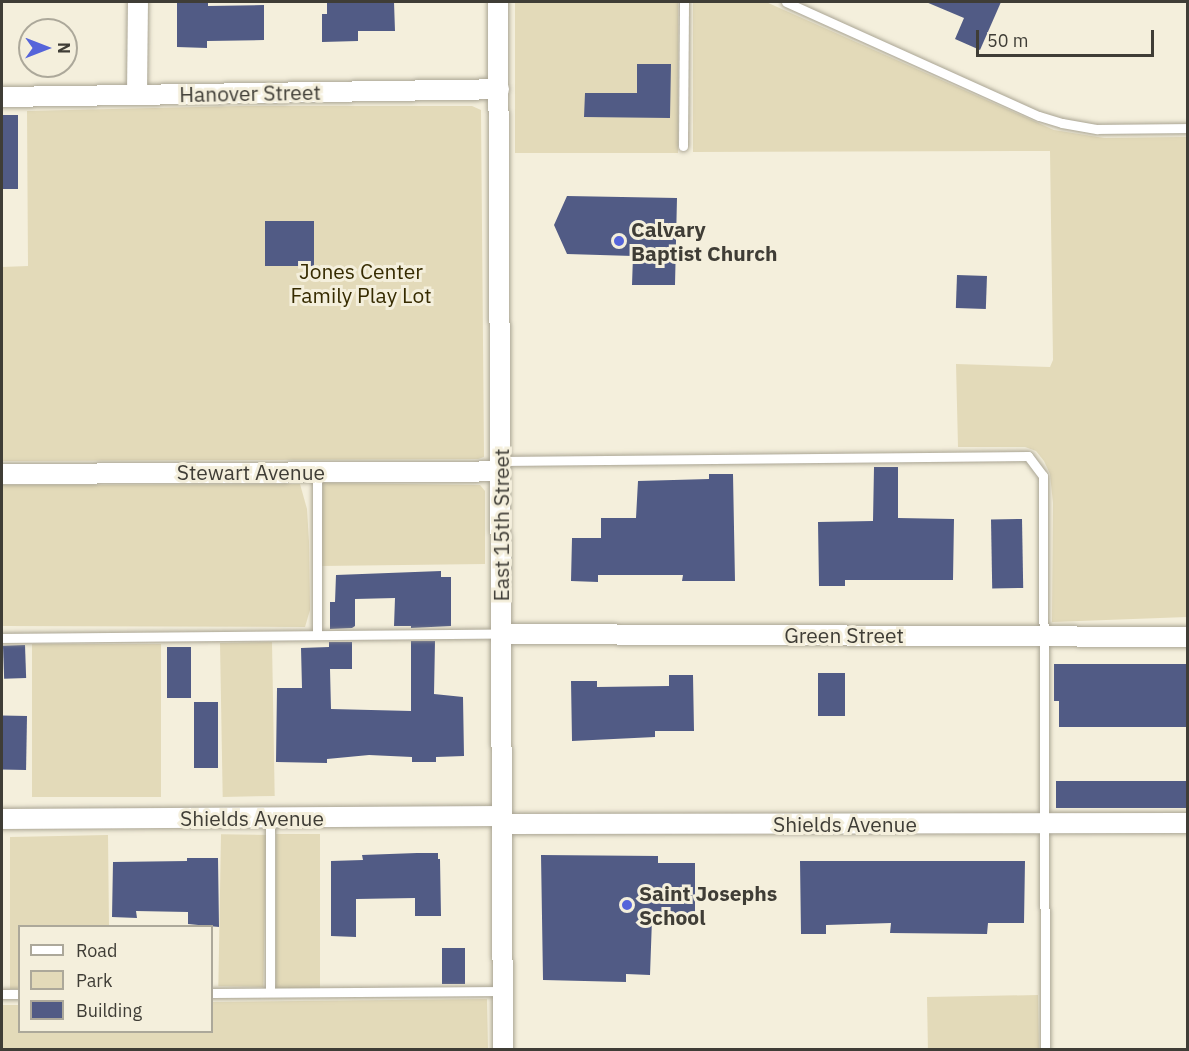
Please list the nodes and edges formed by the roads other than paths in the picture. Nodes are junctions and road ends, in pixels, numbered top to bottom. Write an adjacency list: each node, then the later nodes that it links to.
1 (138, 2): 6 (street)
2 (498, 2): 5 (street, East 15th Street)
3 (684, 2): 9 (lane)
4 (786, 2): 8 (lane)
5 (499, 89): 6 (street, Hanover Street); 10 (street, East 15th Street)
6 (137, 95): 7 (street, Hanover Street)
7 (2, 97)
8 (1188, 128)
9 (683, 146)
10 (500, 466): 11 (street, Stewart Avenue); 13 (street, East 15th Street); 15 (lane)
11 (317, 472): 12 (street, Stewart Avenue); 14 (lane)
12 (2, 474)
13 (501, 634): 14 (lane); 15 (street, Green Street); 20 (street, East 15th Street)
14 (317, 635): 17 (lane)
15 (1043, 636): 16 (street, Green Street); 21 (lane)
16 (1188, 637)
17 (2, 638)
18 (270, 818): 19 (street, Shields Avenue); 20 (street, Shields Avenue); 24 (lane)
19 (2, 819)
20 (502, 820): 21 (street, Shields Avenue); 23 (street, East 15th Street)
21 (1044, 824): 22 (street, Shields Avenue); 29 (lane)
22 (1188, 824)
23 (503, 991): 24 (lane); 28 (street, East 15th Street)
24 (270, 992): 25 (lane)
25 (213, 993)
26 (2, 994): 27 (lane)
27 (18, 994)
28 (503, 1050)
29 (1045, 1050)

